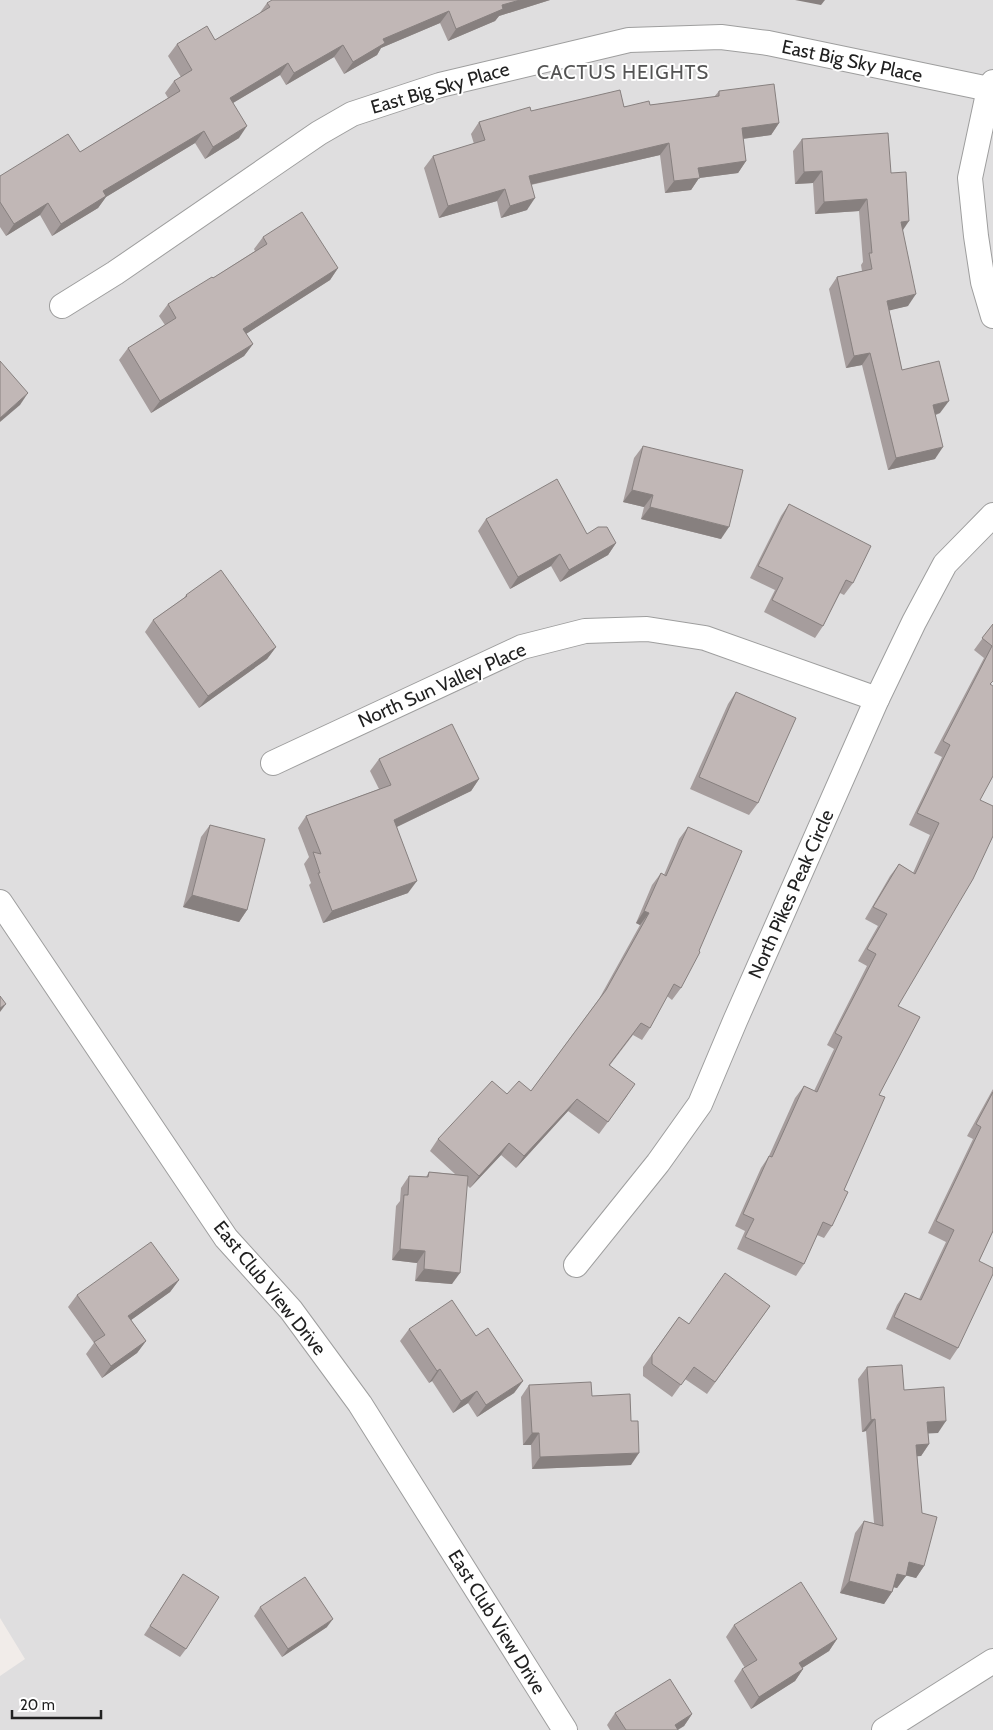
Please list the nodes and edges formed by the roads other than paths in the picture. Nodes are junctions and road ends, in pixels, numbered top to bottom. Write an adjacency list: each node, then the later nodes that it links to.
1 (991, 86): 2 (street, East Big Sky Place); 3 (street)
2 (62, 306)
3 (993, 316)
4 (993, 515): 5 (street, North Pikes Peak Circle)
5 (877, 698): 6 (street, North Sun Valley Place); 8 (street, North Pikes Peak Circle)
6 (273, 763)
7 (0, 902): 10 (street, East Club View Drive)
8 (576, 1266)
9 (993, 1661): 11 (street)
10 (565, 1730)
11 (884, 1730)

